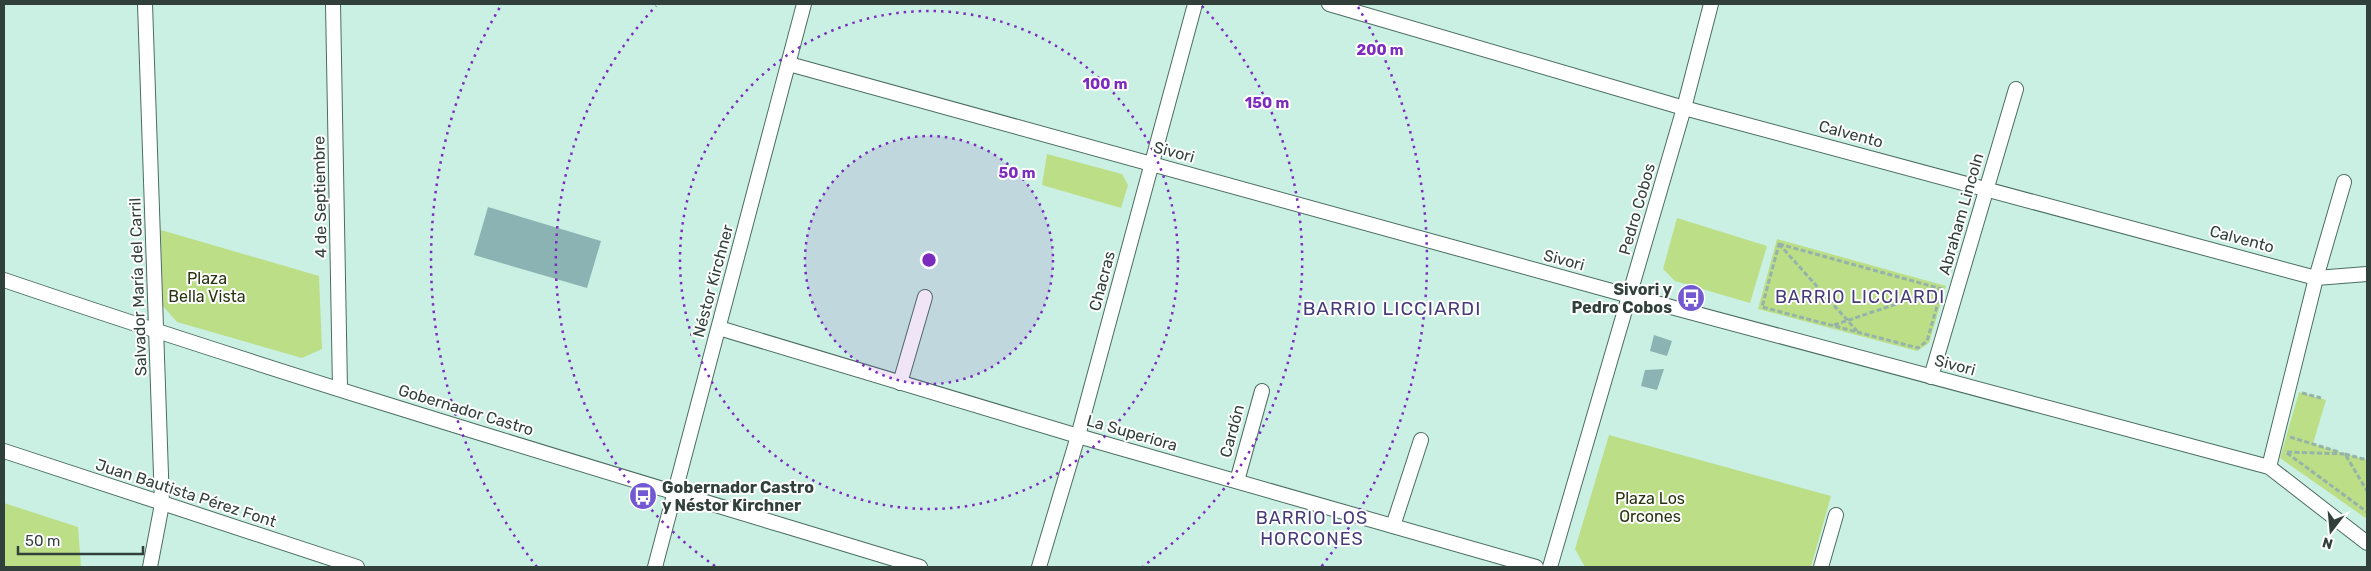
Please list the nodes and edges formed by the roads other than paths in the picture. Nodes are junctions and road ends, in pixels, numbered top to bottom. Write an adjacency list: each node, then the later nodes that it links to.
1 (145, 4): 19 (street, Salvador María del Carril)
2 (334, 4): 22 (street, 4 de Septiembre)
3 (804, 4): 7 (street, Néstor Kirchner)
4 (1195, 4): 10 (street, Chacras)
5 (1329, 4): 9 (street, Calvento)
6 (1711, 4): 9 (street, Pedro Cobos)
7 (789, 64): 10 (street, Sivori); 18 (street, Néstor Kirchner)
8 (2016, 89): 12 (street, Abraham Lincoln)
9 (1684, 108): 12 (street, Calvento); 16 (street, Pedro Cobos)
10 (1153, 164): 16 (street, Sivori); 24 (street, Chacras)
11 (2344, 182): 14 (street)
12 (1987, 188): 14 (street, Calvento); 20 (street, Abraham Lincoln)
13 (2367, 274): 14 (street, Calvento)
14 (2316, 278): 27 (street)
15 (4, 280): 19 (street, Gobernador Castro)
16 (1630, 296): 20 (street, Sivori); 40 (street, Pedro Cobos)
17 (926, 297): 21 (street)
18 (718, 328): 21 (street, La Superiora); 29 (street, Néstor Kirchner)
19 (157, 332): 22 (street, Gobernador Castro); 30 (street, Salvador María del Carril)
20 (1931, 377): 27 (street, Sivori)
21 (900, 383): 24 (street, La Superiora)
22 (340, 390): 29 (street, Gobernador Castro)
23 (1262, 391): 28 (street, Cardón)
24 (1078, 436): 28 (street, La Superiora); 38 (street, Chacras)
25 (1421, 440): 32 (street)
26 (4, 451): 30 (street, Juan Bautista Pérez Font)
27 (2269, 467): 33 (street, Sivori)
28 (1237, 481): 32 (street, La Superiora)
29 (675, 493): 36 (street, Néstor Kirchner); 37 (street, Gobernador Castro)
30 (162, 504): 34 (street, Salvador María del Carril); 35 (street, Juan Bautista Pérez Font)
31 (1836, 515): 41 (street)
32 (1393, 526): 39 (street, La Superiora)
33 (2367, 543)
34 (150, 567)
35 (358, 567)
36 (655, 567)
37 (920, 567)
38 (1039, 567)
39 (1536, 567)
40 (1550, 567)
41 (1821, 567)

